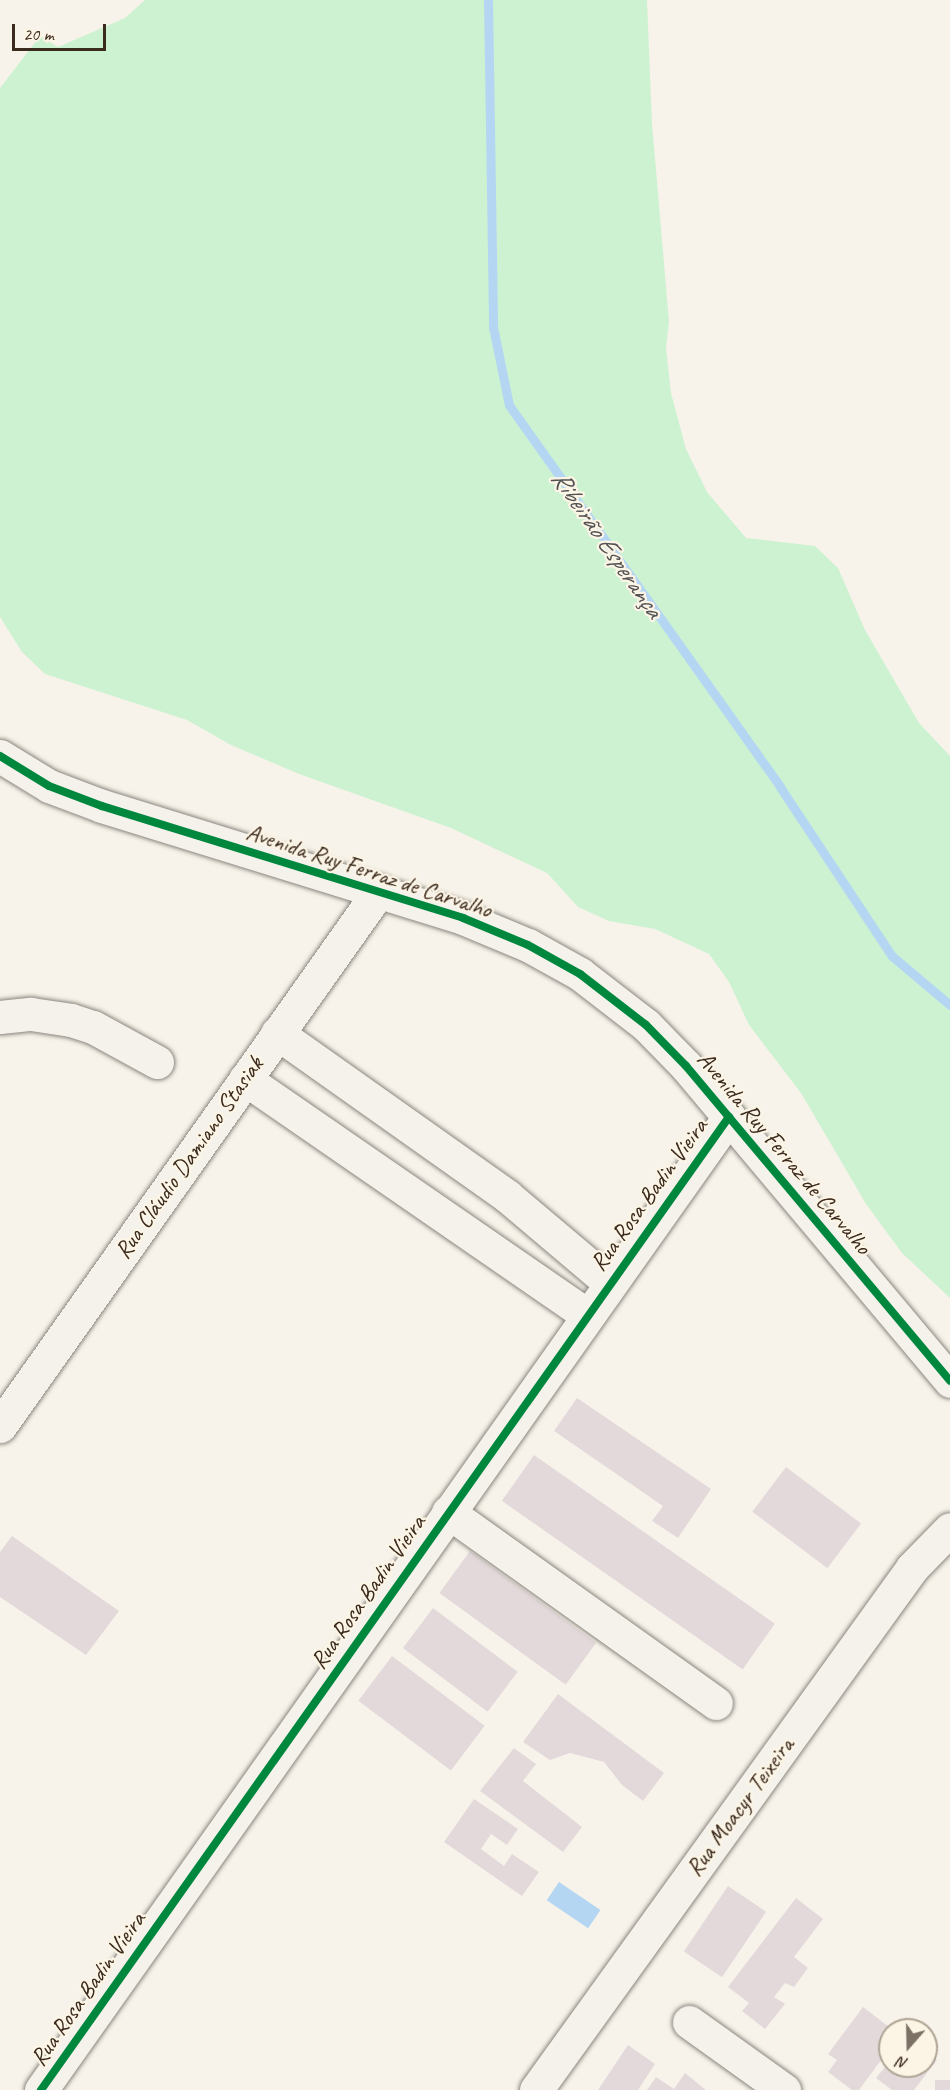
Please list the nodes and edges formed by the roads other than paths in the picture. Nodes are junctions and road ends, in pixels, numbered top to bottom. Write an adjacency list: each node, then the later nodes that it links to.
1 (0, 756): 2 (street, Avenida Ruy Ferraz de Carvalho)
2 (379, 891): 4 (street, Rua Cláudio Damiano Stasiak); 7 (street, Avenida Ruy Ferraz de Carvalho)
3 (0, 1017): 5 (street)
4 (277, 1033): 6 (street, Rua Cláudio Damiano Stasiak); 8 (street)
5 (157, 1062)
6 (245, 1079): 9 (street); 11 (street, Rua Cláudio Damiano Stasiak)
7 (729, 1117): 8 (street, Rua Rosa Badin Vieira); 10 (street, Avenida Ruy Ferraz de Carvalho)
8 (610, 1283): 9 (street, Rua Rosa Badin Vieira)
9 (587, 1315): 12 (street, Rua Rosa Badin Vieira)
10 (950, 1381)
11 (0, 1426)
12 (448, 1512): 14 (street); 16 (street, Rua Rosa Badin Vieira)
13 (950, 1529): 17 (street, Rua Moacyr Teixeira)
14 (716, 1704)
15 (689, 2022): 18 (street)
16 (41, 2090)
17 (536, 2090)
18 (784, 2090)

